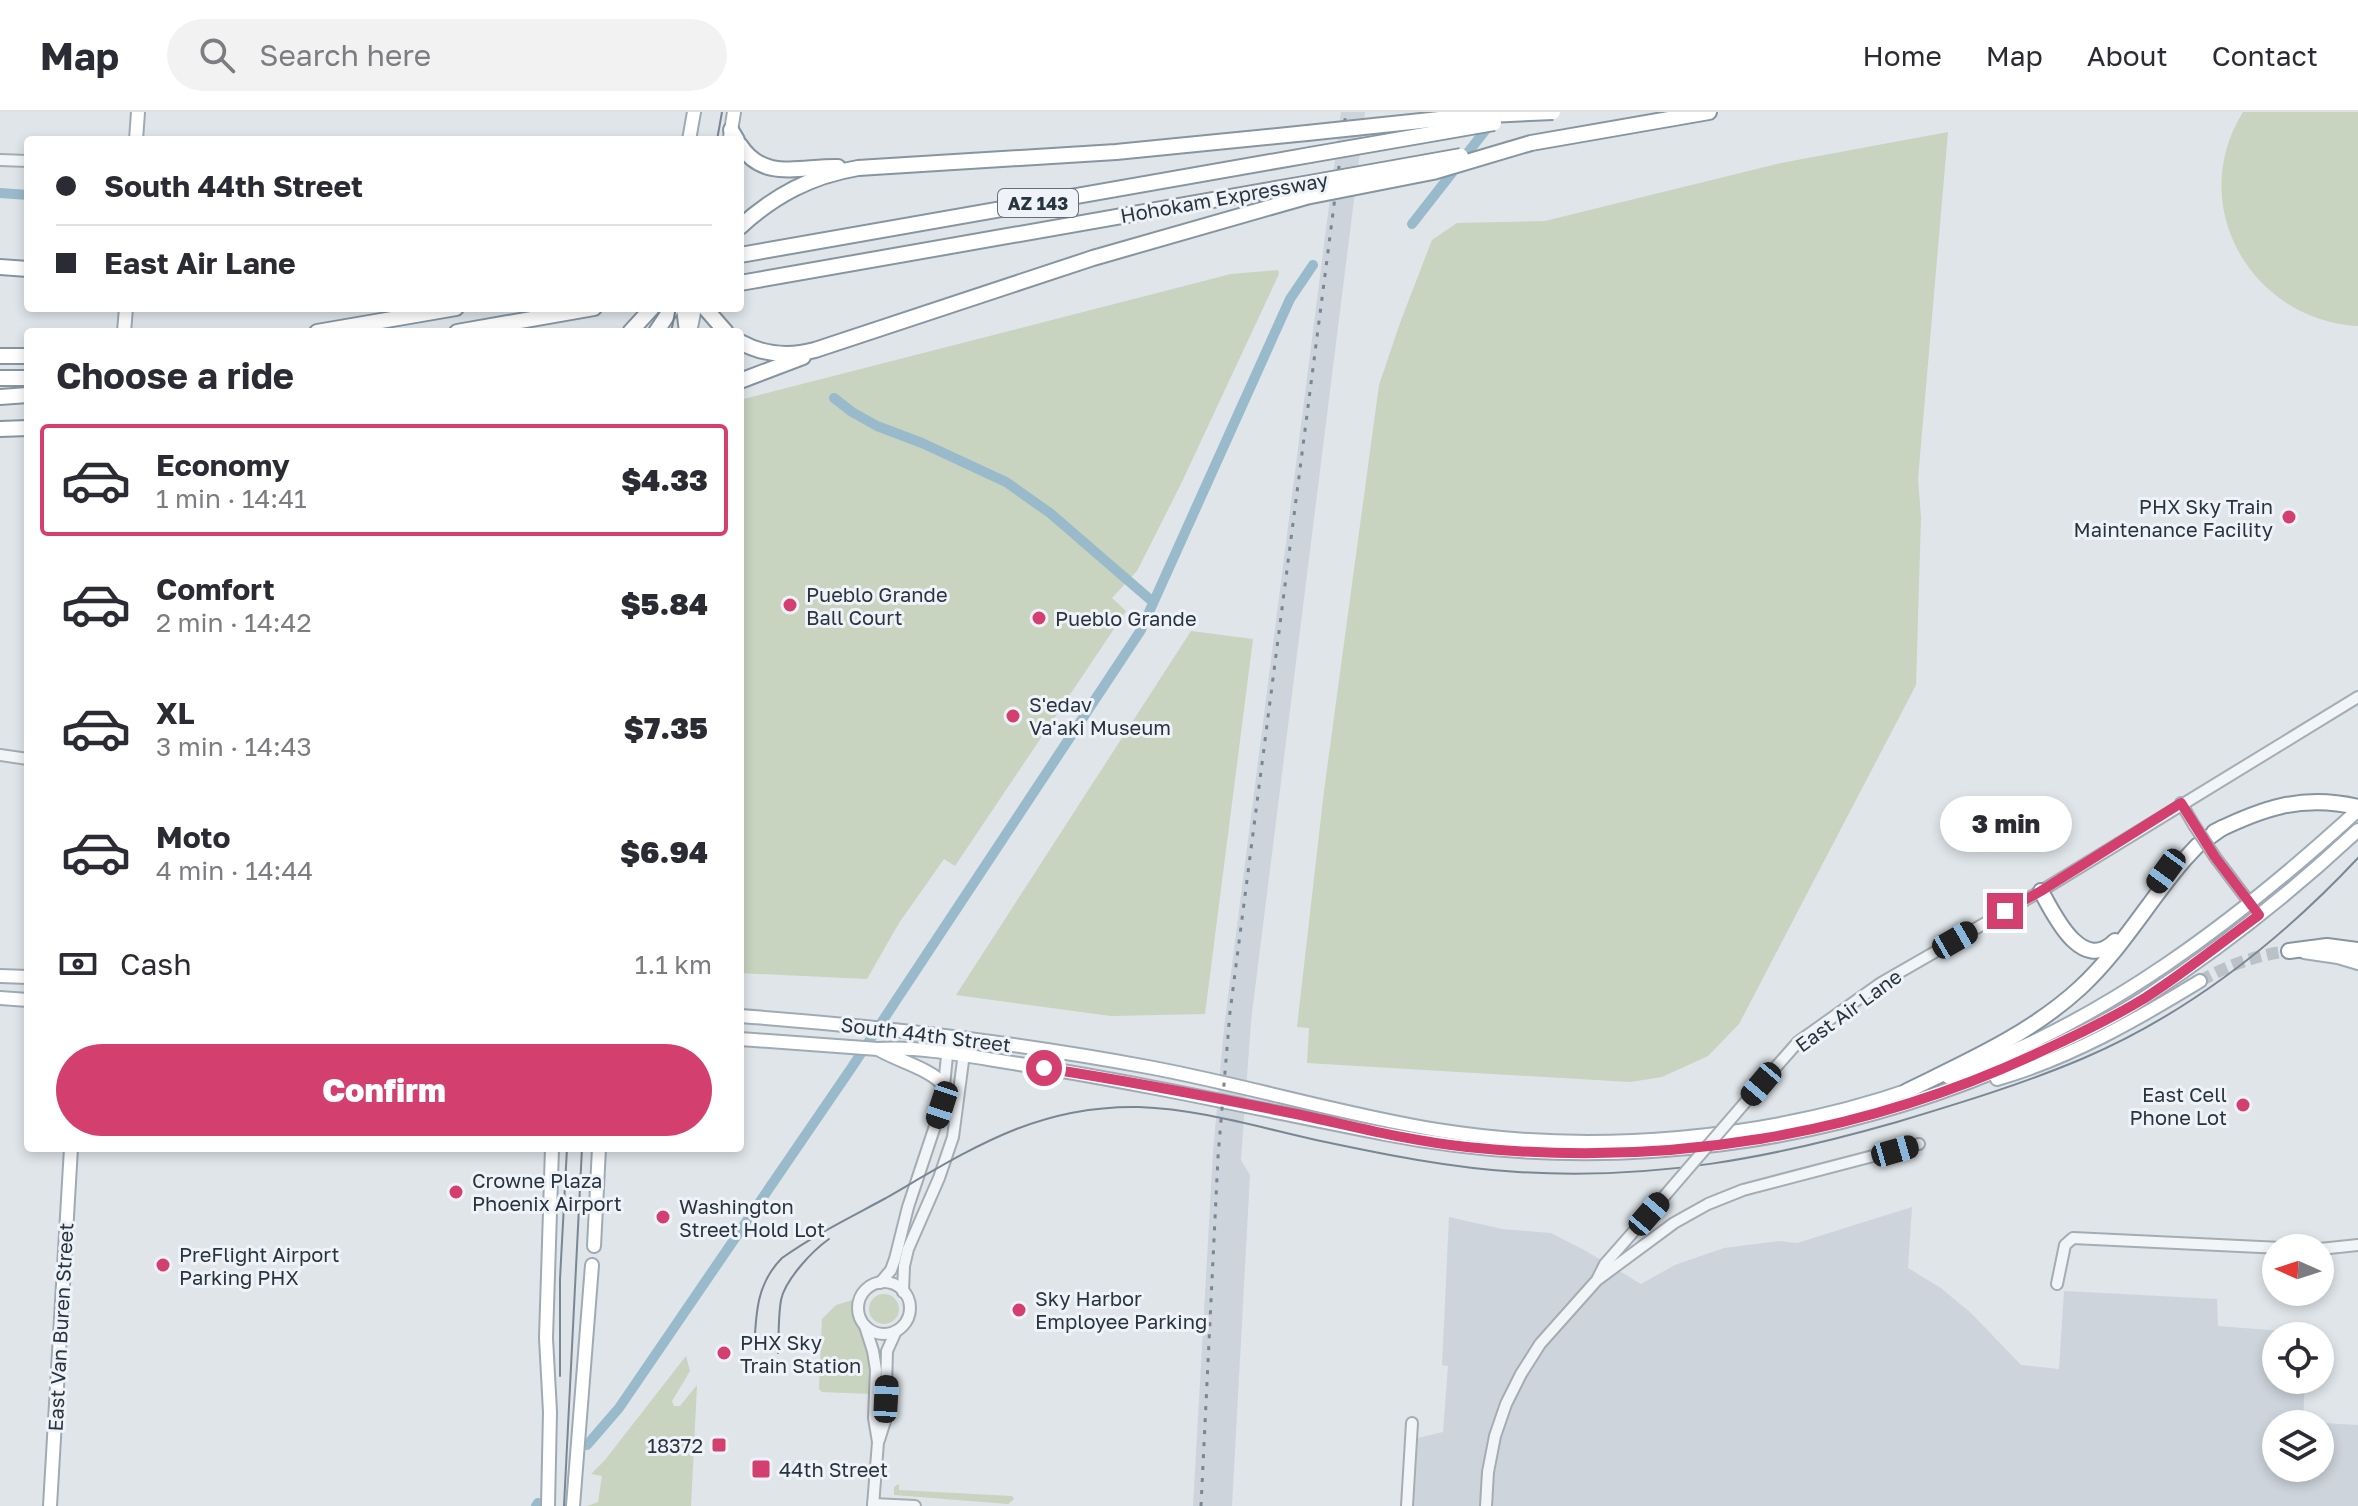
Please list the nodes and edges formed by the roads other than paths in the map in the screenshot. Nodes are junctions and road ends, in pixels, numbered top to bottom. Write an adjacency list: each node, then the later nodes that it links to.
1 (138, 112): 6 (main road)
2 (694, 112): 7 (main road)
3 (734, 112): 8 (main road)
4 (1554, 112): 12 (highway, bridge); 15 (highway, Hohokam Expressway / AZ 143, bridge)
5 (1709, 112): 13 (highway, Hohokam Expressway / AZ 143, bridge)
6 (136, 136)
7 (690, 136)
8 (734, 136)
9 (744, 151): 12 (highway)
10 (0, 160): 11 (street)
11 (24, 161)
12 (858, 168): 14 (highway)
13 (1305, 190): 18 (highway, Hohokam Expressway / AZ 143); 28 (highway)
14 (744, 224)
15 (744, 254)
16 (0, 267): 17 (highway)
17 (24, 269)
18 (744, 282)
19 (433, 312): 23 (highway)
20 (571, 312): 24 (highway)
21 (650, 312): 25 (highway)
22 (708, 312): 26 (highway)
23 (340, 328)
24 (480, 328)
25 (634, 328)
26 (722, 328)
27 (744, 344): 28 (highway)
28 (824, 348): 33 (highway)
29 (0, 356): 30 (highway)
30 (24, 356)
31 (0, 378): 32 (highway)
32 (24, 378)
33 (744, 380)
34 (24, 395): 35 (highway)
35 (0, 397)
36 (24, 428): 37 (highway)
37 (0, 429)
38 (2358, 697): 41 (street, East Air Lane)
39 (0, 755): 40 (street)
40 (24, 758)
41 (2181, 803): 45 (street, East Air Lane); 46 (street, bridge)
42 (2358, 808): 43 (highway); 46 (main road, South 44th Street)
43 (2222, 828): 45 (highway); 64 (highway)
44 (2358, 830): 47 (main road, South 44th Street)
45 (2041, 891): 75 (street, East Air Lane, bridge)
46 (2249, 902): 47 (street); 64 (main road, South 44th Street)
47 (2259, 915): 65 (main road, South 44th Street)
48 (2358, 950): 49 (highway)
49 (2289, 951): 50 (main road)
50 (2358, 963)
51 (0, 976): 52 (main road)
52 (24, 977)
53 (2200, 981): 65 (main road)
54 (0, 998): 55 (main road)
55 (24, 1000)
56 (744, 1016): 57 (main road, South 44th Street)
57 (949, 1036): 58 (main road, South 44th Street); 61 (street)
58 (966, 1038): 62 (street); 64 (main road, South 44th Street)
59 (744, 1039): 60 (main road, South 44th Street)
60 (878, 1049): 61 (main road, South 44th Street); 63 (main road)
61 (947, 1054): 62 (main road, South 44th Street); 63 (street)
62 (964, 1056): 65 (main road, South 44th Street); 78 (street)
63 (944, 1085): 76 (street)
64 (1907, 1091)
65 (1921, 1101)
66 (1919, 1144): 75 (street, East Air Lane)
67 (71, 1152): 84 (main road, East Van Buren Street)
68 (552, 1152): 85 (main road)
69 (599, 1152): 71 (main road)
70 (2358, 1245): 73 (street)
71 (594, 1246)
72 (2262, 1247): 77 (street)
73 (2334, 1248)
74 (592, 1265): 86 (main road)
75 (1597, 1280): 89 (street, East Air Lane)
76 (880, 1283): 78 (street); 79 (street)
77 (2057, 1284)
78 (903, 1292): 80 (street)
79 (865, 1326): 80 (street); 82 (street)
80 (896, 1331): 82 (street)
81 (1412, 1423): 88 (street)
82 (878, 1442): 83 (street)
83 (873, 1505): 87 (street)
84 (50, 1506)
85 (548, 1506)
86 (573, 1506)
87 (915, 1506)
88 (1407, 1506)
89 (1486, 1506)

